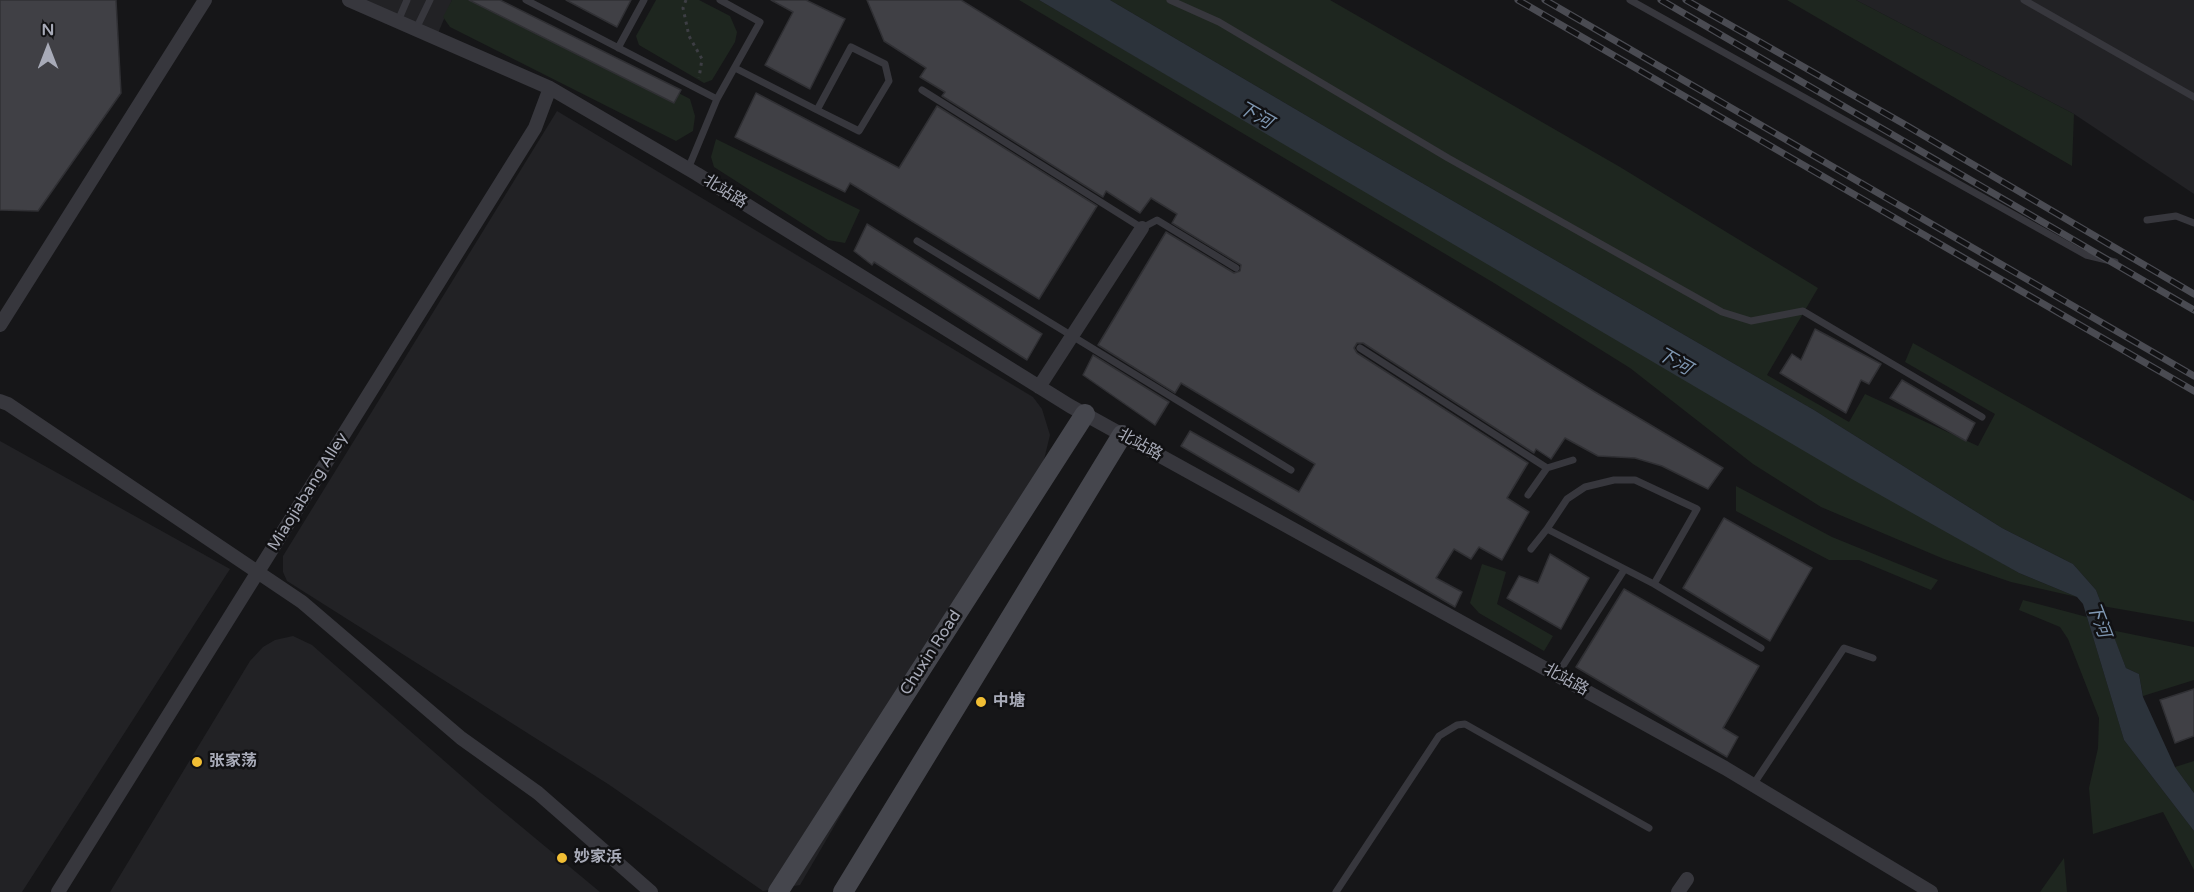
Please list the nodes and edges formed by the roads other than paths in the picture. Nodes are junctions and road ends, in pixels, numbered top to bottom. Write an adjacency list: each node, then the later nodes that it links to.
1 (205, 0): 27 (street)
2 (350, 0): 11 (street, 北站路)
3 (407, 0): 11 (lane)
4 (430, 0): 12 (lane)
5 (526, 0): 13 (lane)
6 (644, 0): 13 (lane)
7 (720, 0): 14 (lane)
8 (1170, 0): 33 (lane)
9 (1630, 0): 25 (lane)
10 (2024, 0): 17 (lane)
11 (398, 21): 12 (street, 北站路)
12 (416, 29): 15 (street, 北站路)
13 (618, 48): 18 (lane)
14 (735, 68): 18 (lane); 19 (lane)
15 (550, 88): 20 (street, 北站路); 42 (street, Miaojiabang Alley)
16 (922, 90): 23 (lane)
17 (2194, 97)
18 (717, 99): 20 (lane)
19 (817, 110): 19 (lane)
20 (688, 169): 30 (street, 北站路)
21 (2147, 220): 22 (lane)
22 (2194, 223)
23 (1142, 228): 26 (lane); 28 (street)
24 (917, 241): 28 (lane)
25 (2115, 262)
26 (1236, 268)
27 (0, 326)
28 (1073, 335): 30 (street); 37 (lane)
29 (1360, 348): 36 (lane)
30 (1039, 387): 32 (street, 北站路)
31 (0, 401): 42 (street)
32 (1084, 414): 34 (street, 北站路); 52 (street, Chuxin Road)
33 (1982, 417)
34 (1122, 435): 46 (street, 北站路); 53 (street)
35 (1573, 460): 36 (lane)
36 (1547, 468): 38 (lane)
37 (1291, 470)
38 (1527, 495)
39 (1547, 529): 40 (lane); 41 (lane); 43 (lane)
40 (1531, 549)
41 (1624, 570): 43 (lane); 46 (lane)
42 (258, 572): 50 (street, Miaojiabang Alley); 51 (street)
43 (1654, 584): 44 (lane)
44 (1761, 648)
45 (1873, 658): 47 (lane)
46 (1557, 675): 47 (street, 北站路)
47 (1754, 785): 56 (street, 北站路)
48 (1649, 828): 54 (lane)
49 (1687, 879): 55 (street)
50 (58, 892)
51 (651, 892)
52 (778, 892)
53 (843, 892)
54 (1336, 892)
55 (1678, 892)
56 (1931, 892)

